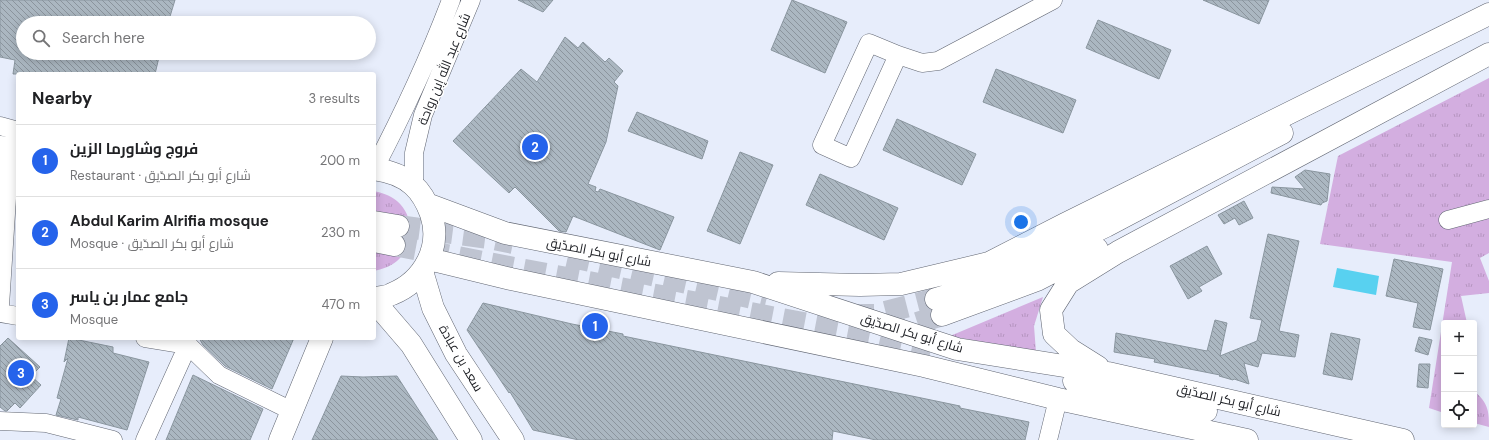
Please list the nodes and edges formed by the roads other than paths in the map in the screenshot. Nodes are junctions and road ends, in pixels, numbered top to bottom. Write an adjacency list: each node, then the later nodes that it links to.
1 (451, 0): 13 (street, شارع عبد الله إبن رواحة)
2 (471, 0): 16 (street, شارع عبد الله إبن رواحة)
3 (1053, 0): 7 (street)
4 (1489, 14): 5 (main road)
5 (1450, 34): 8 (main road); 23 (main road)
6 (1489, 54): 8 (main road)
7 (898, 55): 7 (street)
8 (1400, 102): 33 (main road)
9 (0, 126): 10 (street)
10 (16, 130)
11 (0, 147): 12 (main road)
12 (16, 149)
13 (376, 165)
14 (376, 169): 16 (main road)
15 (9, 176): 26 (street)
16 (414, 186): 17 (main road)
17 (427, 204): 22 (main road); 23 (main road, شارع أبو بكر الصدّيق)
18 (1489, 209): 19 (street)
19 (1448, 220)
20 (376, 224): 21 (main road)
21 (389, 237)
22 (426, 265): 24 (main road); 34 (main road, شارع أبو بكر الصدّيق); 41 (main road, سعد بن عبادة)
23 (753, 282): 33 (main road, شارع أبو بكر الصدّيق)
24 (376, 298)
25 (376, 303): 40 (main road)
26 (0, 306)
27 (0, 313): 28 (street)
28 (16, 316)
29 (166, 340): 31 (street)
30 (321, 340): 35 (main road)
31 (188, 342): 35 (street); 38 (street)
32 (952, 354): 44 (main road)
33 (1108, 373): 45 (main road, شارع أبو بكر الصدّيق)
34 (1058, 399): 42 (street); 43 (main road, شارع أبو بكر الصدّيق)
35 (292, 411): 39 (main road)
36 (0, 420): 37 (street)
37 (113, 440)
38 (145, 440)
39 (280, 440)
40 (472, 440)
41 (513, 440)
42 (1048, 440)
43 (1247, 440)
44 (1339, 440)
45 (1403, 440)

